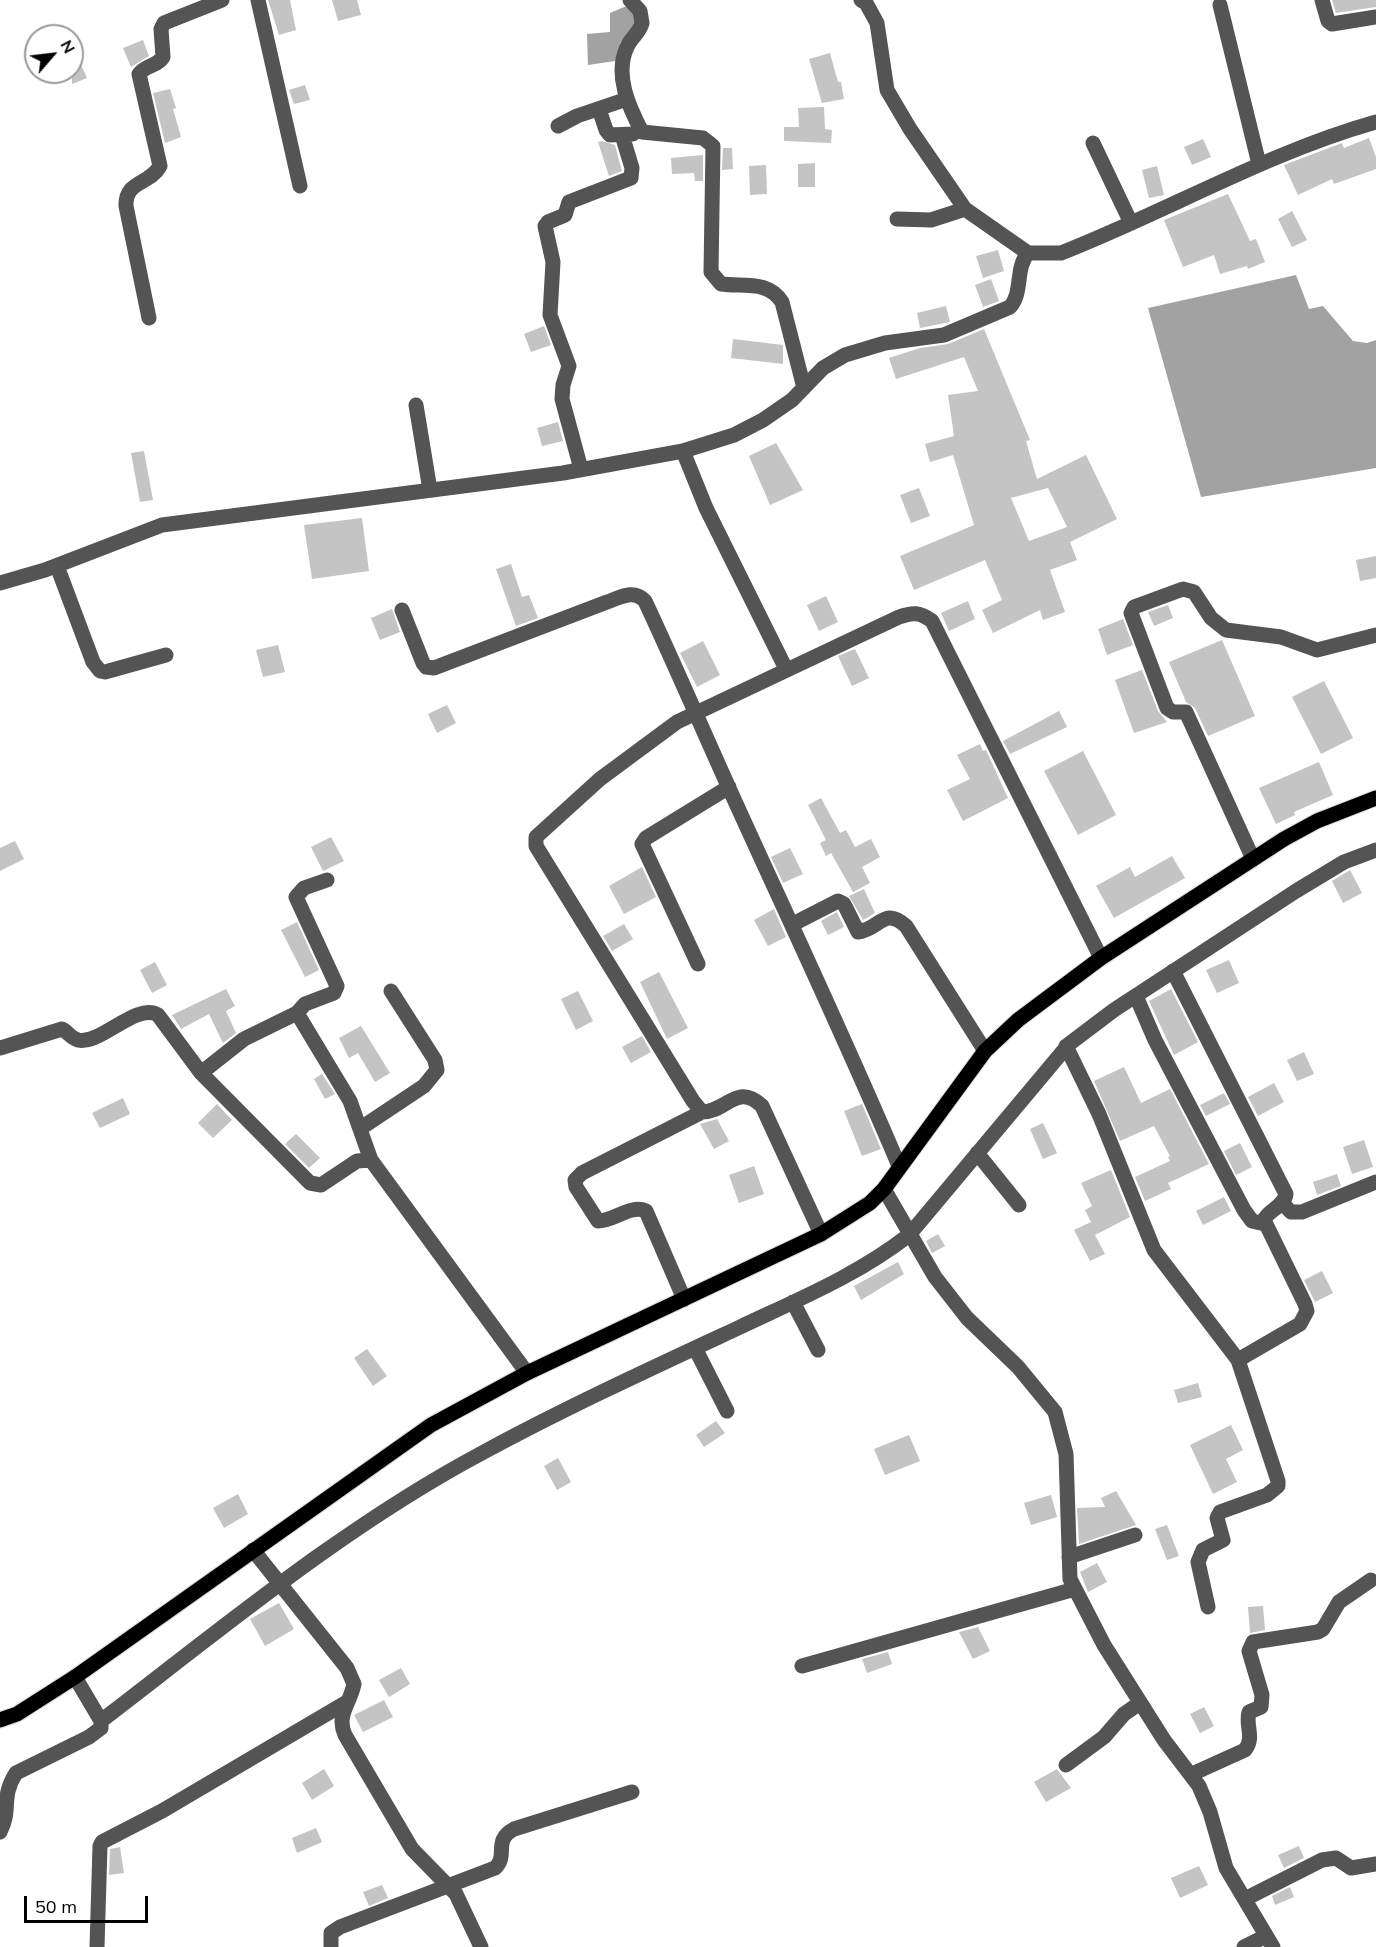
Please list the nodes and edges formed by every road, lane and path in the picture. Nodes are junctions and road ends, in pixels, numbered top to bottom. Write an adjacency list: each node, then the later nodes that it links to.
1 (222, 0): 21 (street)
2 (258, 0): 16 (street)
3 (630, 0): 8 (street)
4 (861, 0): 17 (street)
5 (1322, 0): 7 (street)
6 (1220, 5): 15 (street)
7 (1376, 17)
8 (627, 99): 9 (street); 12 (street)
9 (600, 108): 11 (street); 13 (street)
10 (1376, 122): 15 (street)
11 (558, 126)
12 (642, 132): 13 (street); 22 (street)
13 (622, 135): 25 (street)
14 (1093, 143): 19 (street)
15 (1260, 164): 19 (street)
16 (300, 186)
17 (965, 209): 18 (street); 20 (street)
18 (897, 219)
19 (1131, 224): 20 (street)
20 (1028, 253): 22 (street)
21 (149, 318)
22 (804, 388): 24 (street)
23 (416, 405): 26 (street)
24 (683, 451): 25 (street); 32 (street)
25 (581, 469): 26 (street)
26 (429, 490): 27 (street)
27 (57, 566): 28 (street); 31 (street)
28 (0, 584)
29 (402, 610): 33 (street)
30 (1376, 635): 37 (street)
31 (165, 655)
32 (786, 669): 33 (street); 40 (street)
33 (697, 712): 34 (street); 50 (street)
34 (729, 787): 39 (street); 41 (street)
35 (1376, 798): 37 (main road)
36 (1376, 850): 42 (street)
37 (1253, 858): 40 (main road)
38 (327, 880): 45 (street)
39 (793, 924): 48 (street); 54 (street)
40 (1101, 958): 48 (main road)
41 (698, 964)
42 (1173, 971): 44 (street); 57 (street)
43 (391, 991): 51 (street)
44 (1136, 996): 46 (street); 59 (street)
45 (297, 1013): 49 (street); 51 (street)
46 (1066, 1046): 52 (street); 66 (street)
47 (0, 1048): 49 (street)
48 (985, 1051): 54 (main road)
49 (201, 1072): 53 (street)
50 (702, 1112): 61 (street); 62 (street)
51 (361, 1128): 53 (street)
52 (977, 1153): 58 (street); 60 (street)
53 (370, 1160): 67 (street)
54 (899, 1166): 56 (main road)
55 (1376, 1182): 57 (street)
56 (884, 1189): 60 (street); 61 (main road)
57 (1282, 1203): 59 (street)
58 (1019, 1205)
59 (1265, 1224): 66 (street)
60 (908, 1231): 63 (street); 71 (street)
61 (821, 1234): 62 (main road)
62 (684, 1299): 67 (main road)
63 (793, 1302): 64 (street); 65 (street)
64 (695, 1348): 68 (street); 72 (street)
65 (818, 1350)
66 (1238, 1360): 75 (street)
67 (527, 1373): 70 (main road)
68 (727, 1411)
69 (1135, 1535): 71 (street)
70 (253, 1550): 72 (street); 77 (main road)
71 (1069, 1557): 74 (street)
72 (275, 1577): 78 (street); 80 (street)
73 (1371, 1580): 83 (street)
74 (1075, 1589): 76 (street); 79 (street)
75 (1208, 1607)
76 (801, 1666)
77 (75, 1677): 80 (street); 81 (main road)
78 (347, 1702): 87 (street); 90 (street)
79 (1140, 1703): 82 (street); 83 (street)
80 (97, 1715): 85 (street)
81 (0, 1719)
82 (1066, 1765)
83 (1192, 1774): 88 (street)
84 (632, 1792): 87 (street)
85 (0, 1832)
86 (1376, 1864): 88 (street)
87 (448, 1886): 91 (street); 92 (street)
88 (1245, 1899): 89 (street)
89 (1269, 1941): 93 (street)
90 (97, 1947)
91 (331, 1947)
92 (481, 1947)
93 (1244, 1947)

